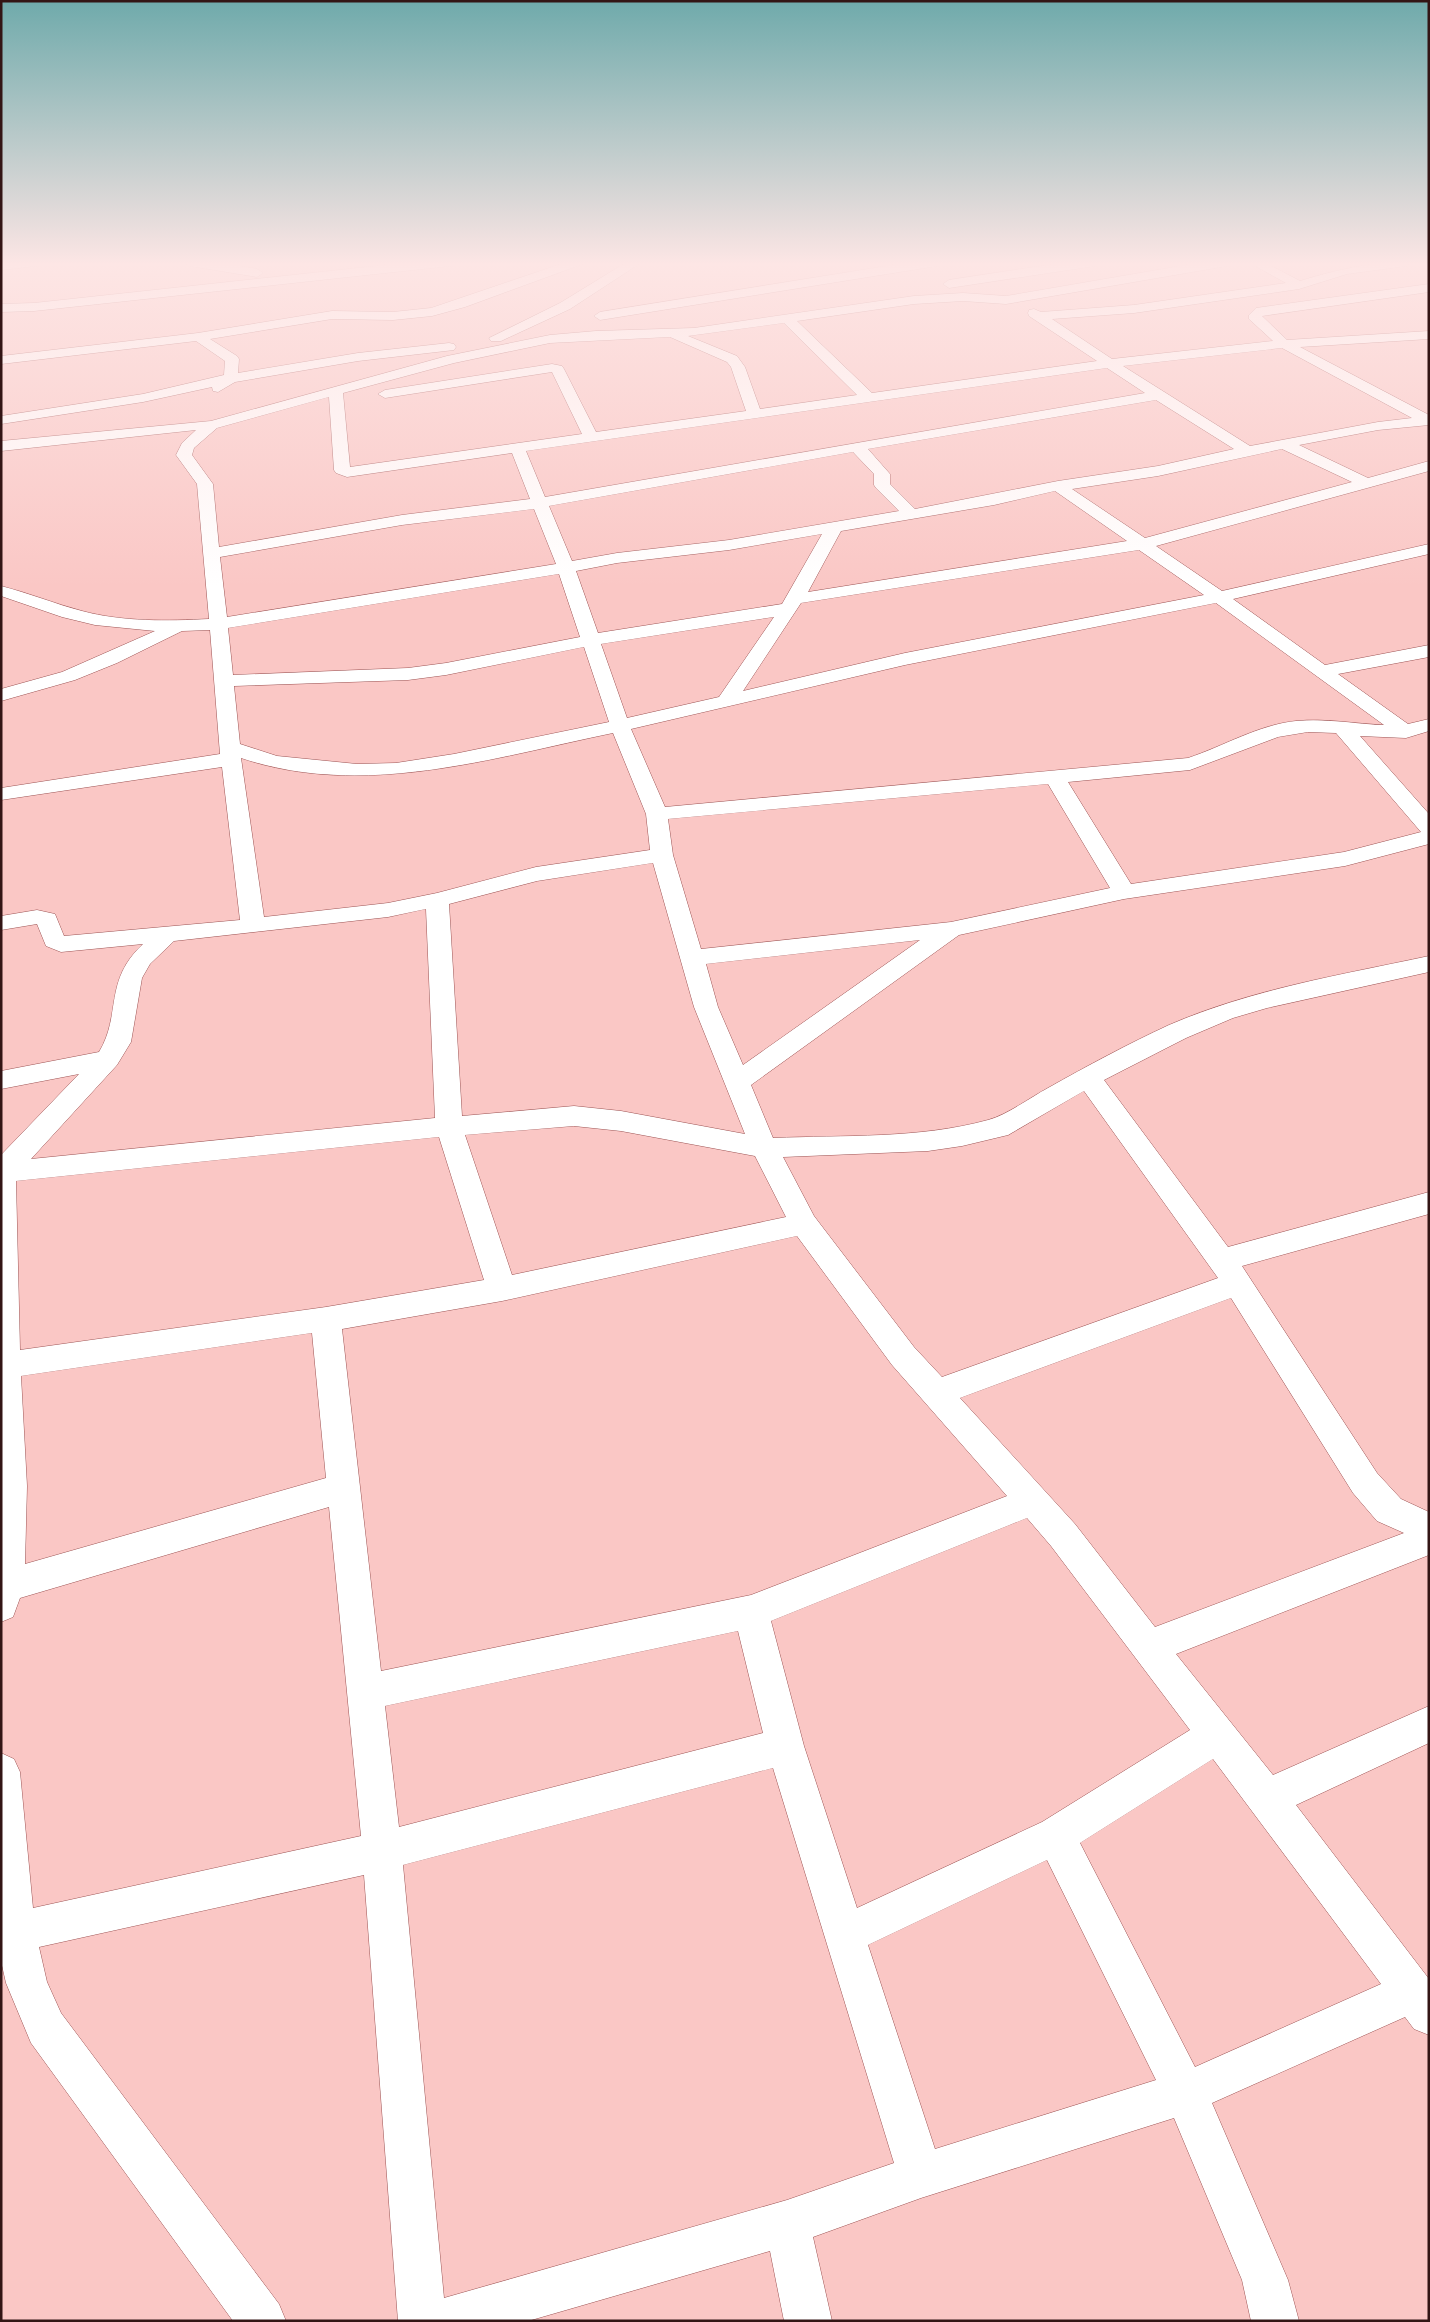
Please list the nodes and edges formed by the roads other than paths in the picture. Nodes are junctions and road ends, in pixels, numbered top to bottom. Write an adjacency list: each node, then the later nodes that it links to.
1 (231, 370): 13 (street)
2 (267, 370): 13 (street)
3 (417, 370): 16 (street)
4 (498, 370): 12 (street)
5 (527, 370): 12 (street)
6 (558, 370): 24 (street)
7 (739, 370): 19 (street)
8 (840, 370): 14 (street)
9 (1050, 370): 14 (street)
10 (1122, 370): 15 (street)
11 (1333, 370): 21 (street)
12 (501, 375): 16 (street)
13 (231, 378): 17 (street); 20 (street)
14 (867, 396): 19 (street)
15 (1158, 396): 28 (street); 29 (street)
16 (336, 397): 22 (street); 27 (street)
17 (202, 400)
18 (187, 411): 23 (street)
19 (754, 412): 24 (street)
20 (1, 420)
21 (1428, 421): 25 (street)
22 (212, 425): 23 (street); 38 (street)
23 (165, 428): 26 (street)
24 (591, 436): 27 (street)
25 (1284, 444): 29 (street); 31 (street)
26 (1, 446)
27 (517, 447): 33 (street)
28 (858, 448): 33 (street); 34 (street)
29 (1248, 451): 32 (street)
30 (1428, 467): 31 (street)
31 (1366, 483): 36 (street)
32 (1058, 486): 34 (street); 36 (street)
33 (538, 502): 38 (street); 39 (street)
34 (910, 513): 35 (street)
35 (835, 526): 39 (street); 42 (street)
36 (1142, 544): 41 (street); 42 (street)
37 (1429, 549): 41 (street)
38 (212, 553): 43 (street)
39 (566, 568): 43 (street); 45 (street)
40 (1, 591): 44 (street)
41 (1219, 598): 47 (street); 50 (street)
42 (792, 604): 45 (street); 50 (street)
43 (218, 624): 44 (street); 48 (street)
44 (178, 627): 49 (street)
45 (591, 640): 48 (street); 52 (street)
46 (1429, 651): 47 (street)
47 (1321, 671): 54 (street)
48 (224, 681): 56 (street)
49 (1, 695)
50 (727, 700): 52 (street)
51 (1429, 725): 54 (street)
52 (620, 726): 56 (street); 59 (street)
53 (1343, 729): 54 (street); 57 (street); 60 (street)
54 (1403, 731): 55 (street)
55 (1429, 742)
56 (230, 753): 58 (street); 66 (street)
57 (1054, 776): 59 (street); 63 (street)
58 (1, 794)
59 (657, 814): 62 (street)
60 (1429, 828)
61 (1429, 837): 63 (street)
62 (662, 855): 64 (street); 69 (street)
63 (1124, 892): 67 (street)
64 (437, 900): 66 (street); 75 (street)
65 (1, 923): 68 (street)
66 (253, 926): 68 (street)
67 (952, 929): 69 (street); 74 (street)
68 (166, 935): 71 (street)
69 (692, 958): 74 (street)
70 (1429, 964): 72 (street)
71 (108, 1059): 73 (street); 77 (street)
72 (1088, 1077): 76 (street); 80 (street)
73 (1, 1080)
74 (737, 1082): 76 (street)
75 (450, 1126): 76 (street); 77 (street); 81 (street)
76 (764, 1148): 79 (street)
77 (1, 1172): 83 (street)
78 (1429, 1203): 80 (street)
79 (804, 1224): 81 (street); 84 (street)
80 (1230, 1271): 84 (street); 87 (street)
81 (502, 1288): 82 (street)
82 (326, 1319): 83 (street); 85 (street)
83 (3, 1365): 89 (street)
84 (936, 1392): 86 (street)
85 (343, 1488): 89 (street); 92 (street)
86 (1032, 1500): 90 (street); 91 (street)
87 (1429, 1528)
88 (1429, 1539): 91 (street)
89 (3, 1593)
90 (751, 1612): 92 (street); 95 (street)
91 (1148, 1647): 94 (street)
92 (365, 1692): 99 (street)
93 (1429, 1724): 97 (street)
94 (1217, 1735): 97 (street); 98 (street)
95 (785, 1746): 99 (street); 101 (street)
96 (1, 1772): 100 (street)
97 (1267, 1798): 102 (street)
98 (1056, 1836): 101 (street); 103 (street)
99 (382, 1851): 100 (street); 107 (street)
100 (8, 1934): 106 (street)
101 (845, 1935): 104 (street)
102 (1420, 2003): 103 (street)
103 (1185, 2093): 104 (street); 110 (street)
104 (921, 2176): 105 (street)
105 (787, 2223): 108 (street); 109 (street)
106 (262, 2321)
107 (422, 2321)
108 (445, 2321)
109 (808, 2321)
110 (1275, 2321)

